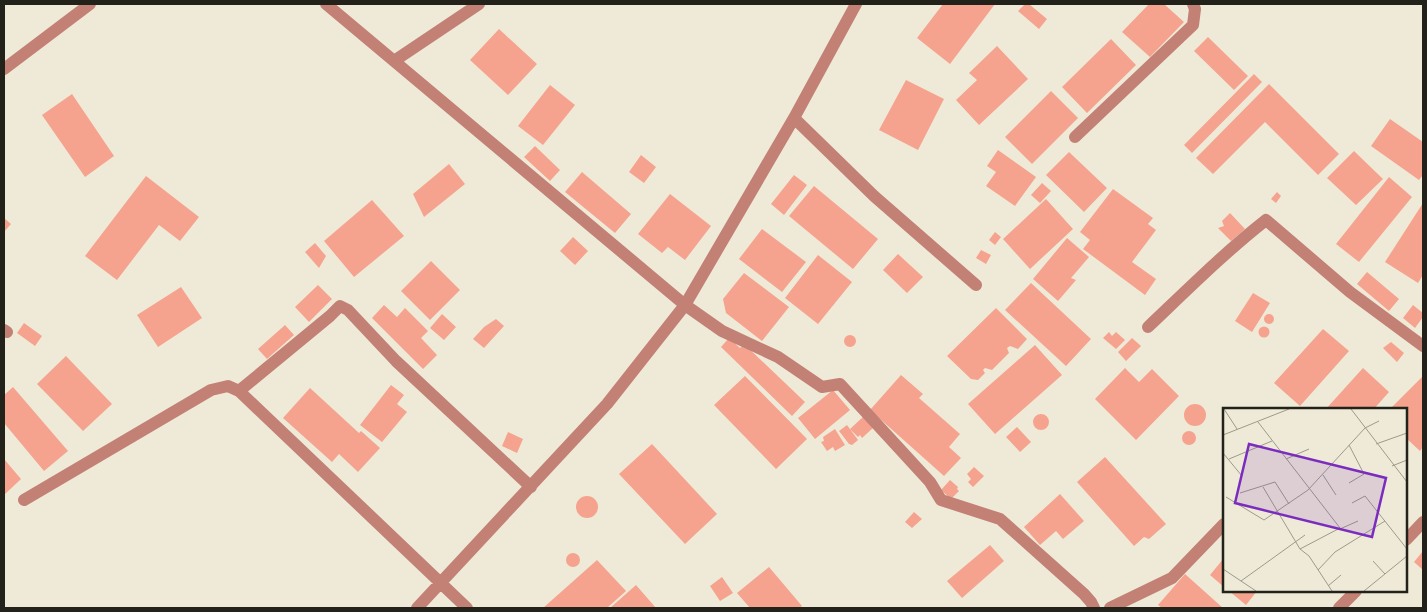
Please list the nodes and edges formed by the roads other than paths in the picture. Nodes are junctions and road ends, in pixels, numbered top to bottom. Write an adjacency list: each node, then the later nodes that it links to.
1 (90, 4): 7 (street)
2 (326, 4): 6 (street)
3 (479, 4): 6 (street)
4 (856, 4): 8 (street)
5 (1193, 4): 9 (street)
6 (394, 61): 11 (street)
7 (4, 69)
8 (794, 118): 10 (street); 11 (street)
9 (1075, 137)
10 (976, 285)
11 (685, 305): 15 (street); 24 (street)
12 (1148, 328): 13 (street)
13 (1423, 346)
14 (239, 391): 15 (street); 16 (street); 20 (street)
15 (531, 487): 20 (street)
16 (24, 500)
17 (1423, 522): 19 (street)
18 (1223, 525): 25 (street)
19 (1407, 539)
20 (442, 583): 22 (street); 23 (street)
21 (1355, 592): 26 (street)
22 (418, 608)
23 (468, 608)
24 (1094, 608)
25 (1110, 608)
26 (1339, 608)

